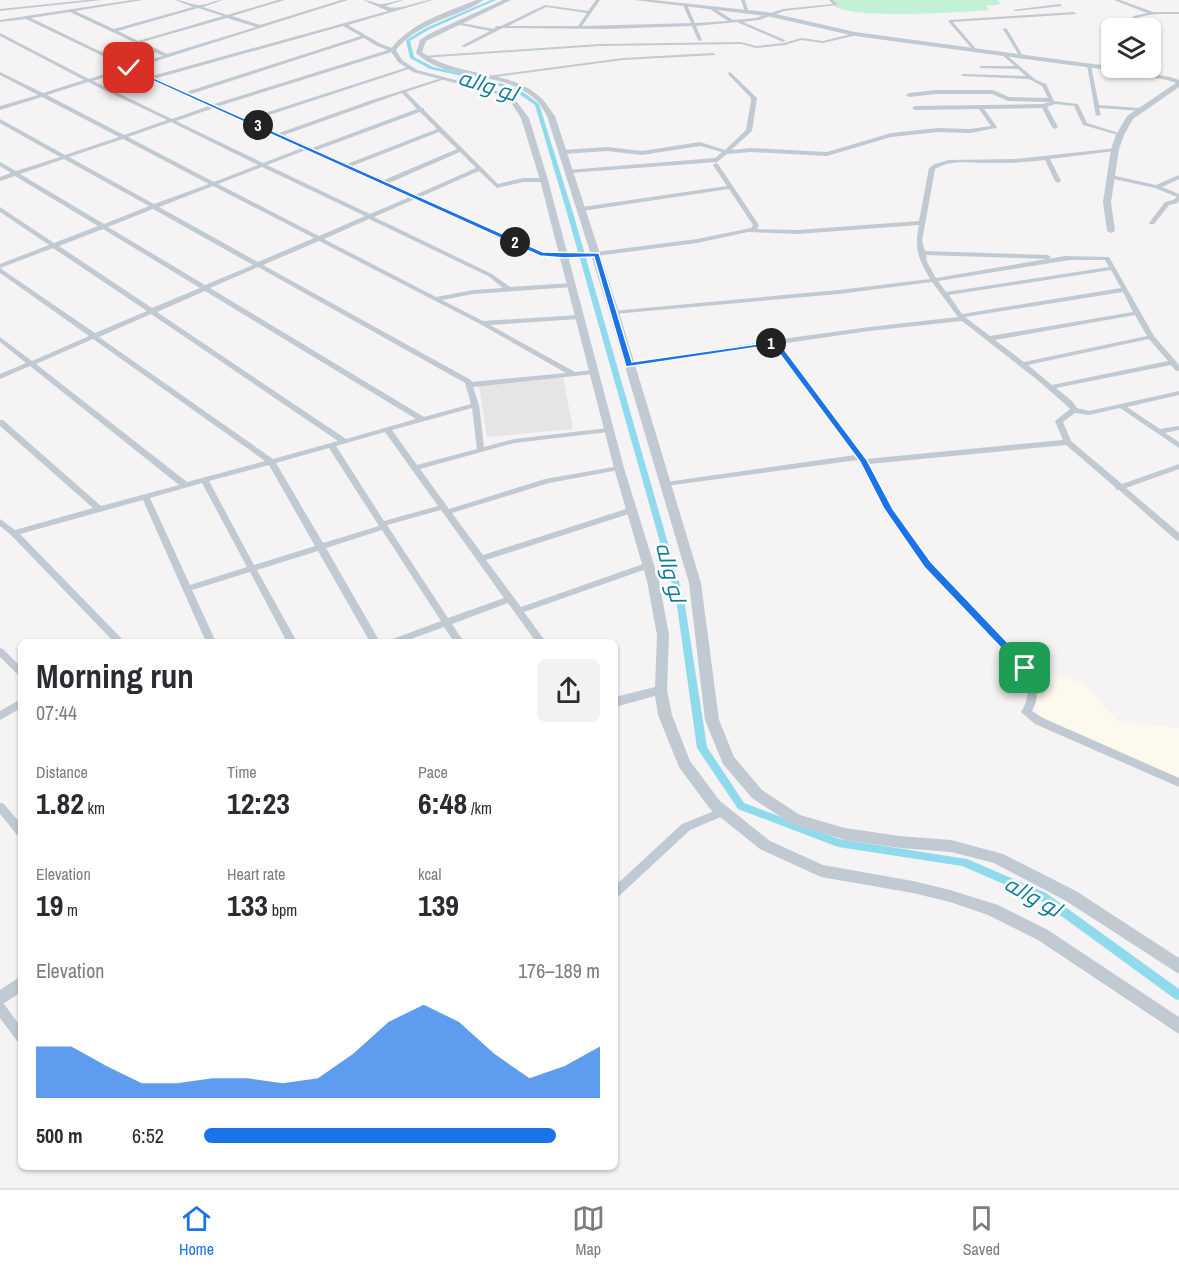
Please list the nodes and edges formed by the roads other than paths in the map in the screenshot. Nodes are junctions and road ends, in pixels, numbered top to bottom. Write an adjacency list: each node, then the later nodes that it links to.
1 (100, 0): 18 (street)
2 (141, 0): 26 (street)
3 (177, 0): 22 (street)
4 (221, 0): 22 (street)
5 (283, 0): 34 (street)
6 (346, 0): 42 (street)
7 (365, 0): 21 (street)
8 (402, 0): 21 (street)
9 (431, 0): 27 (street)
10 (481, 0): 56 (street)
11 (508, 0): 38 (street)
12 (598, 0): 28 (street)
13 (637, 0): 19 (street)
14 (743, 0): 29 (street)
15 (831, 0): 31 (street)
16 (1049, 0): 20 (street)
17 (1116, 0): 30 (street)
18 (81, 1): 24 (street)
19 (683, 4): 23 (street); 40 (street)
20 (1060, 5): 25 (street); 57 (street)
21 (382, 6): 27 (street)
22 (197, 7): 34 (street); 46 (street)
23 (712, 8): 29 (street); 37 (street)
24 (0, 10)
25 (1015, 10)
26 (71, 11): 33 (street); 46 (street)
27 (393, 11): 39 (street)
28 (588, 12): 43 (street); 44 (street)
29 (747, 12): 31 (street)
30 (1153, 13): 32 (street); 35 (street)
31 (767, 14): 37 (street); 49 (street)
32 (1179, 14)
33 (26, 17): 36 (street); 66 (street)
34 (229, 17): 42 (street); 53 (street)
35 (1135, 18)
36 (0, 21)
37 (736, 22): 40 (street); 52 (street)
38 (458, 23): 43 (street); 61 (street)
39 (345, 25): 50 (street); 73 (street)
40 (694, 25): 41 (street); 51 (street)
41 (656, 26): 44 (street); 47 (street)
42 (261, 27): 60 (street)
43 (495, 28): 44 (street); 55 (street)
44 (579, 28)
45 (1005, 29): 62 (street)
46 (114, 31): 53 (street)
47 (658, 33)
48 (0, 34): 76 (street)
49 (855, 34): 54 (street); 57 (street)
50 (364, 37): 56 (street); 79 (street)
51 (700, 40)
52 (783, 40)
53 (138, 42): 60 (street)
54 (709, 44): 58 (street); 61 (street)
55 (463, 46)
56 (393, 50): 68 (street); 83 (street)
57 (974, 50): 59 (street)
58 (713, 54): 63 (street); 72 (street)
59 (1004, 54): 62 (street); 67 (street)
60 (167, 56): 66 (street)
61 (423, 57): 72 (street)
62 (1022, 57): 64 (street)
63 (716, 64)
64 (1089, 66): 77 (street); 85 (street)
65 (981, 67): 67 (street)
66 (129, 68): 73 (street); 76 (street)
67 (1020, 68): 75 (street)
68 (411, 69): 74 (street); 93 (street)
69 (0, 73): 80 (street)
70 (730, 73): 104 (street)
71 (963, 75): 75 (street)
72 (488, 76): 103 (street)
73 (152, 78): 79 (street)
74 (443, 78): 78 (street); 117 (street)
75 (1031, 78): 82 (street)
76 (88, 80): 80 (street); 92 (street)
77 (1179, 83): 90 (street)
78 (403, 92): 89 (street); 97 (street)
79 (187, 93): 83 (street)
80 (41, 95): 86 (street); 99 (street)
81 (909, 95): 82 (street)
82 (1051, 101): 84 (street); 98 (street)
83 (214, 106): 92 (street); 93 (street)
84 (1044, 106): 88 (street); 95 (street)
85 (1097, 106): 90 (street); 91 (street)
86 (0, 108)
87 (915, 108): 88 (street)
88 (981, 108): 104 (street)
89 (422, 109): 96 (street); 100 (street)
90 (1140, 110): 98 (street)
91 (1098, 115)
92 (171, 120): 99 (street); 108 (street)
93 (247, 120): 97 (street)
94 (0, 122): 105 (street)
95 (1055, 127)
96 (441, 129): 102 (street); 110 (street)
97 (280, 135): 100 (street)
98 (1120, 135): 101 (street)
99 (123, 137): 105 (street); 120 (street)
100 (309, 149): 108 (street); 110 (street)
101 (1115, 149): 106 (street); 114 (street)
102 (460, 150): 111 (street); 119 (street)
103 (563, 152): 104 (street); 112 (street)
104 (727, 152): 112 (street)
105 (64, 157): 113 (street); 125 (street)
106 (1047, 159): 118 (street); 129 (street)
107 (0, 164): 113 (street)
108 (263, 165): 120 (street); 128 (street)
109 (716, 165): 121 (street)
110 (347, 166): 119 (street)
111 (479, 169): 117 (street); 123 (street)
112 (569, 171): 127 (street)
113 (16, 174): 116 (street); 131 (street)
114 (1111, 177): 122 (street); 133 (street)
115 (1179, 177): 122 (street)
116 (0, 179)
117 (544, 180): 138 (street)
118 (1058, 181)
119 (383, 183): 123 (street)
120 (214, 184): 125 (street); 134 (street)
121 (731, 187): 127 (street); 132 (street)
122 (1157, 187): 124 (street)
123 (412, 196): 128 (street); 138 (street)
124 (1179, 197): 130 (street)
125 (154, 207): 131 (street); 140 (street)
126 (0, 209): 135 (street)
127 (582, 210): 137 (street)
128 (369, 215): 134 (street); 146 (street)
129 (922, 223): 132 (street); 136 (street)
130 (1152, 223)
131 (103, 226): 135 (street); 145 (street)
132 (753, 230): 137 (street)
133 (1111, 231)
134 (317, 238): 140 (street); 149 (street)
135 (53, 246): 141 (street); 150 (street)
136 (922, 253): 139 (street); 143 (street)
137 (593, 255): 138 (street); 151 (street)
138 (566, 256): 144 (street)
139 (1070, 258): 142 (street); 143 (street)
140 (257, 264): 145 (street); 169 (street)
141 (0, 268): 156 (street)
142 (1112, 268): 147 (street); 148 (street)
143 (934, 280): 148 (street); 151 (street)
144 (572, 285): 146 (street); 153 (street)
145 (205, 288): 150 (street); 175 (street)
146 (507, 288): 149 (street)
147 (1123, 290): 152 (street); 154 (street)
148 (944, 294): 154 (street)
149 (435, 299): 155 (street)
150 (151, 311): 156 (street); 181 (street)
151 (614, 312): 164 (street)
152 (1137, 313): 157 (street); 159 (street)
153 (579, 317): 155 (street); 166 (street)
154 (962, 317): 159 (street); 160 (street)
155 (482, 323): 167 (street)
156 (93, 336): 162 (street); 187 (street)
157 (1151, 337): 161 (street); 163 (street)
158 (0, 339): 162 (street)
159 (988, 339): 163 (street)
160 (775, 342): 164 (street); 186 (street)
161 (1173, 362): 165 (street); 170 (street)
162 (32, 364): 168 (street); 193 (street)
163 (1022, 364): 170 (street)
164 (629, 365): 192 (street)
165 (1179, 369)
166 (593, 372): 167 (street); 179 (street)
167 (574, 374): 169 (street)
168 (0, 378)
169 (469, 385): 172 (street)
170 (1051, 387): 174 (street)
171 (1179, 393): 173 (street)
172 (475, 405): 175 (street); 185 (street)
173 (1121, 406): 174 (street); 180 (street)
174 (1074, 410): 182 (street)
175 (422, 419): 178 (street)
176 (0, 422): 196 (street)
177 (1179, 428): 180 (street)
178 (387, 429): 181 (street); 189 (street)
179 (608, 430): 185 (street); 190 (street)
180 (1159, 432): 184 (street)
181 (344, 441): 183 (street)
182 (1068, 442): 186 (street); 194 (street)
183 (331, 445): 187 (street); 200 (street)
184 (1179, 446)
185 (480, 448): 189 (street)
186 (862, 459): 192 (street); 224 (street)
187 (271, 461): 191 (street); 203 (street)
188 (1179, 466): 194 (street)
189 (416, 468): 197 (street)
190 (619, 468): 197 (street); 198 (street)
191 (204, 480): 193 (street); 206 (street)
192 (666, 484): 229 (street)
193 (185, 485): 195 (street)
194 (1119, 488): 202 (street)
195 (145, 496): 196 (street); 207 (street)
196 (99, 509): 201 (street)
197 (446, 509): 200 (street); 204 (street)
198 (632, 510): 204 (street); 205 (street)
199 (0, 522): 201 (street)
200 (383, 525): 203 (street); 210 (street)
201 (14, 533): 211 (street)
202 (1179, 538)
203 (320, 547): 206 (street); 214 (street)
204 (481, 559): 208 (street)
205 (649, 565): 209 (street); 220 (street)
206 (252, 568): 207 (street); 213 (street)
207 (187, 589): 212 (street)
208 (510, 599): 209 (street); 210 (street)
209 (519, 611): 217 (street)
210 (446, 623): 215 (street); 216 (street)
211 (117, 639)
212 (211, 639)
213 (290, 639)
214 (373, 639)
215 (401, 639)
216 (457, 639)
217 (539, 639)
218 (0, 651): 219 (street)
219 (18, 671)
220 (661, 690): 221 (street); 226 (street)
221 (618, 701)
222 (18, 705): 223 (street)
223 (0, 716)
224 (1179, 783)
225 (0, 807): 227 (street)
226 (724, 812): 228 (street); 233 (street)
227 (18, 828)
228 (618, 891)
229 (1179, 967)
230 (18, 985): 231 (street)
231 (0, 999)
232 (0, 1008): 234 (street)
233 (1179, 1026)
234 (18, 1033)

